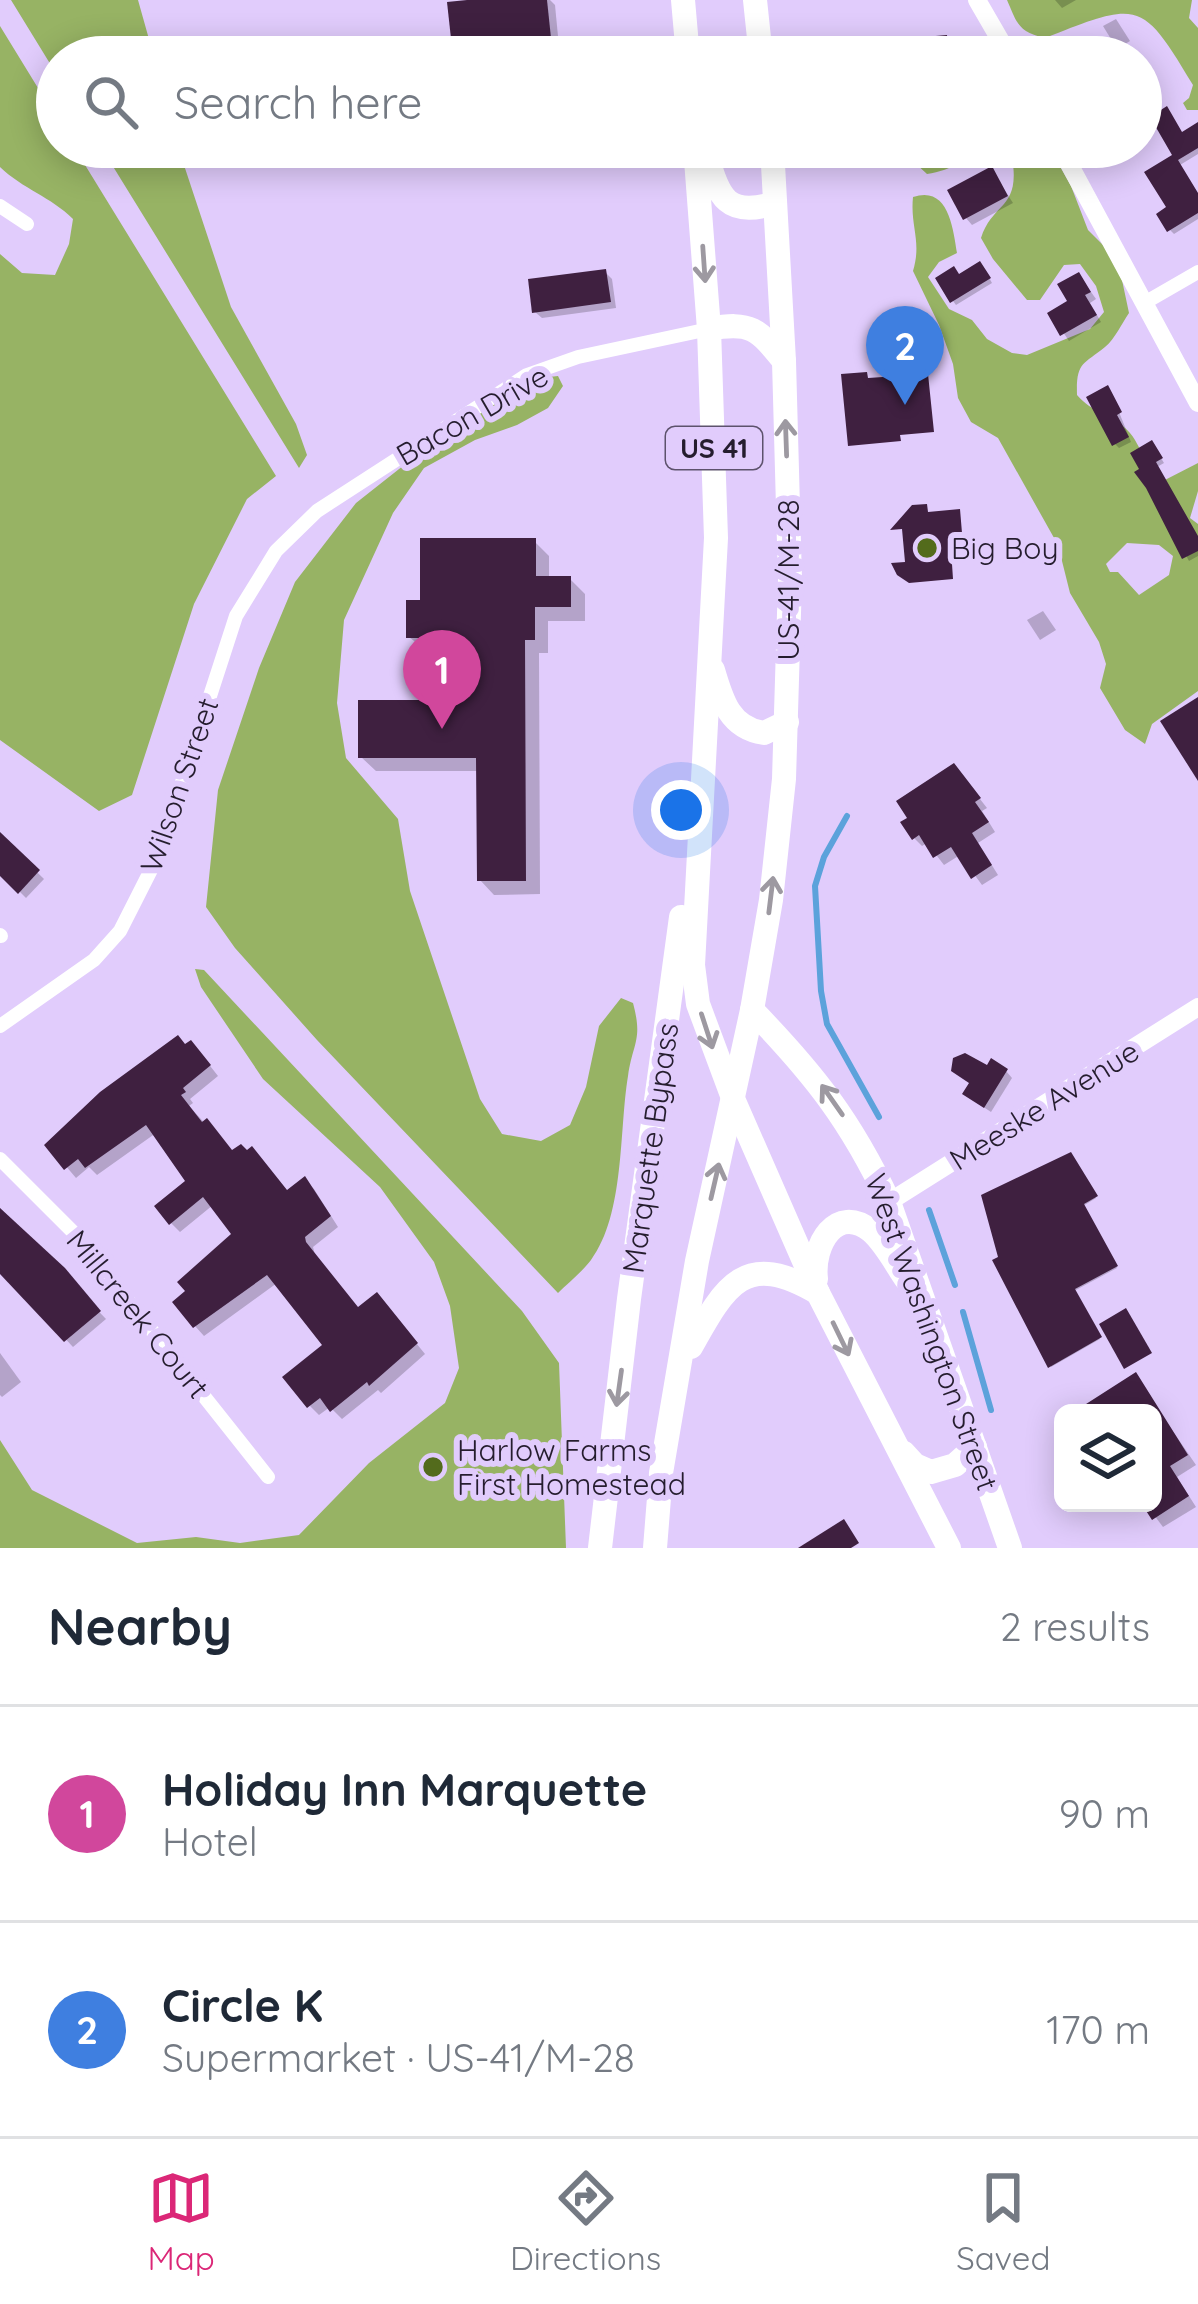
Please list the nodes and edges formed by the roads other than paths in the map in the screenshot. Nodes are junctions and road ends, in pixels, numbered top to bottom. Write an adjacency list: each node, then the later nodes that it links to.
1 (683, 0): 4 (main road)
2 (754, 0): 5 (main road)
3 (977, 0): 6 (street)
4 (686, 36)
5 (758, 36)
6 (998, 36)
7 (697, 168): 16 (main road, US 41, one-way to 16)
8 (711, 168): 11 (main road)
9 (773, 168): 11 (main road, US-41/M-28 / US 41)
10 (1072, 168): 15 (street)
11 (775, 203): 17 (main road, US-41/M-28 / US 41)
12 (0, 206): 13 (street)
13 (27, 224)
14 (1198, 272): 15 (street)
15 (1146, 302): 18 (street)
16 (709, 328): 17 (main road); 19 (street, Bacon Drive); 20 (main road, US 41)
17 (784, 361): 21 (main road, US-41/M-28 / US 41, one-way to 17)
18 (1198, 404)
19 (317, 511): 25 (street, Wilson Street)
20 (710, 657): 21 (main road); 22 (main road, US 41)
21 (787, 722): 24 (main road, US-41/M-28 / US 41, one-way to 21)
22 (704, 748): 26 (main road, one-way to 26); 35 (main road, Marquette Bypass / US 41, one-way to 35)
23 (1198, 1007): 28 (street, Meeske Avenue)
24 (752, 1010): 26 (main road, Marquette Bypass / US 41); 28 (main road, West Washington Street, one-way to 24)
25 (0, 1026)
26 (734, 1101): 29 (main road); 31 (main road, Marquette Bypass / US 41, one-way to 26)
27 (0, 1159): 34 (street, Millcreek Court)
28 (889, 1202): 30 (main road, West Washington Street)
29 (818, 1293): 30 (main road); 31 (main road); 32 (main road, one-way to 32)
30 (927, 1310): 33 (main road, West Washington Street)
31 (681, 1365): 36 (main road, Marquette Bypass / US 41)
32 (890, 1438): 33 (main road); 37 (main road)
33 (974, 1447): 38 (main road, West Washington Street)
34 (268, 1477)
35 (600, 1548)
36 (655, 1548)
37 (949, 1548)
38 (1010, 1548)

